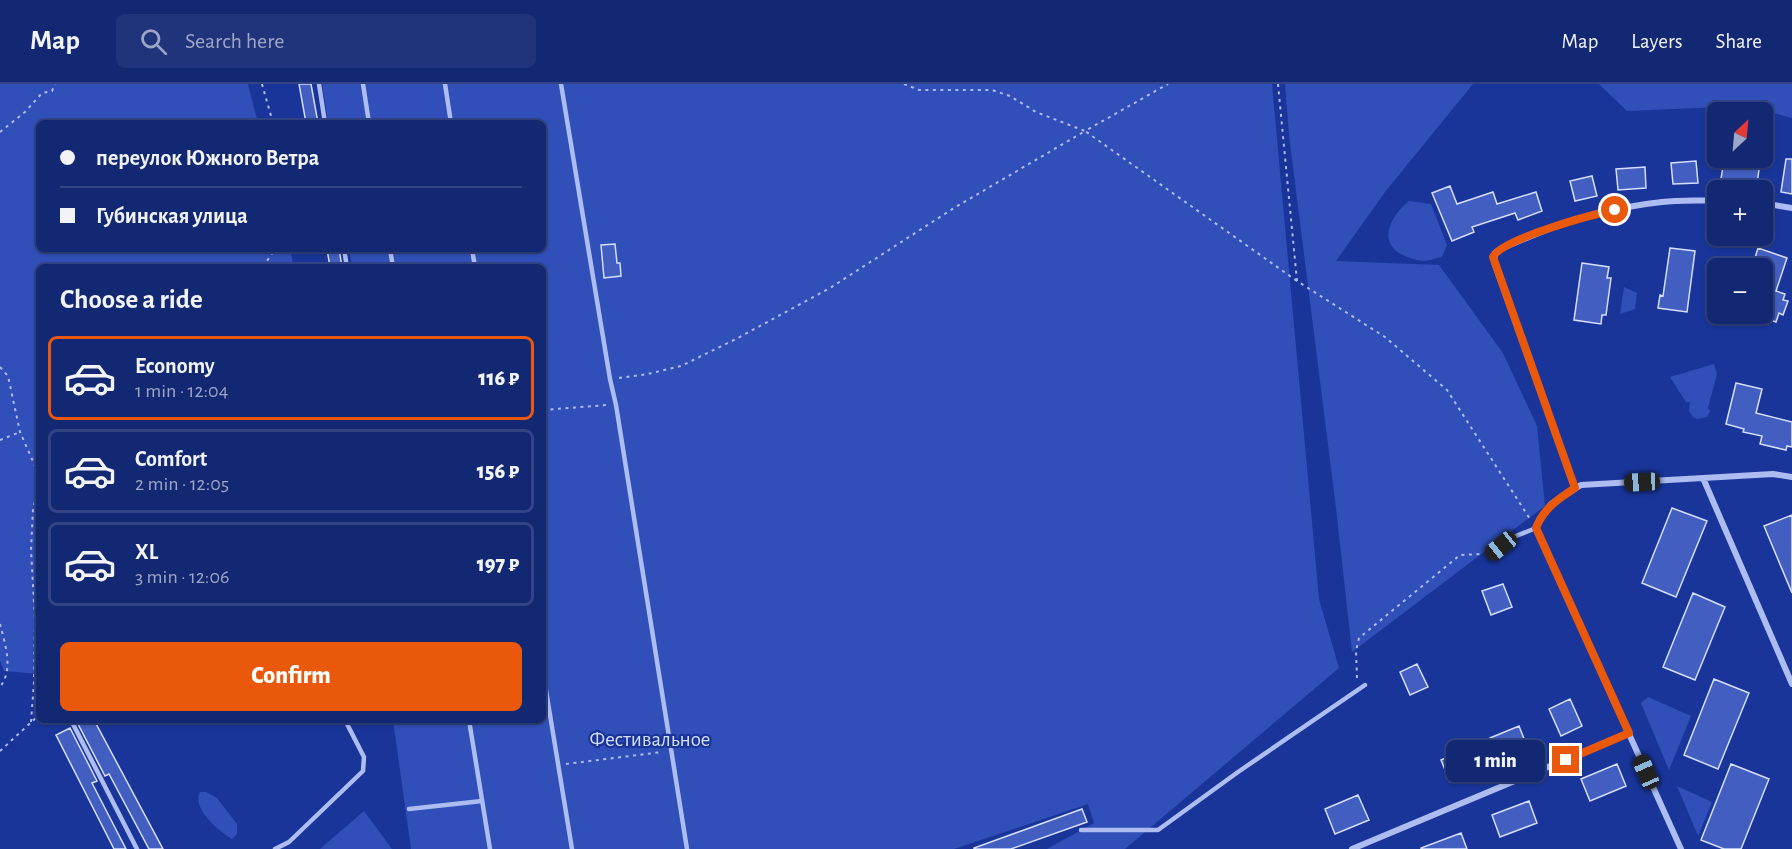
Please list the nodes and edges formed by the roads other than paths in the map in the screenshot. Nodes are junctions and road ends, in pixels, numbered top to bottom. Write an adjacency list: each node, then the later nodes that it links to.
1 (319, 84): 5 (lane)
2 (363, 84): 6 (lane)
3 (445, 84): 7 (lane)
4 (561, 84): 30 (lane)
5 (325, 120)
6 (369, 120)
7 (451, 120)
8 (1707, 200): 13 (street)
9 (1773, 205): 10 (street)
10 (1792, 208)
11 (1792, 477): 12 (street)
12 (1703, 478): 13 (street); 16 (street)
13 (1575, 488): 14 (street)
14 (1536, 528): 15 (lane); 22 (street)
15 (1491, 555)
16 (1792, 684)
17 (1365, 686): 25 (lane)
18 (546, 689): 29 (lane)
19 (347, 723): 27 (lane)
20 (469, 723): 23 (lane)
21 (73, 724): 26 (lane)
22 (1629, 733): 31 (street); 32 (street)
23 (482, 801): 24 (lane); 28 (lane)
24 (409, 809)
25 (1081, 830)
26 (137, 849)
27 (275, 849)
28 (490, 849)
29 (572, 849)
30 (687, 849)
31 (1352, 849)
32 (1682, 849)

